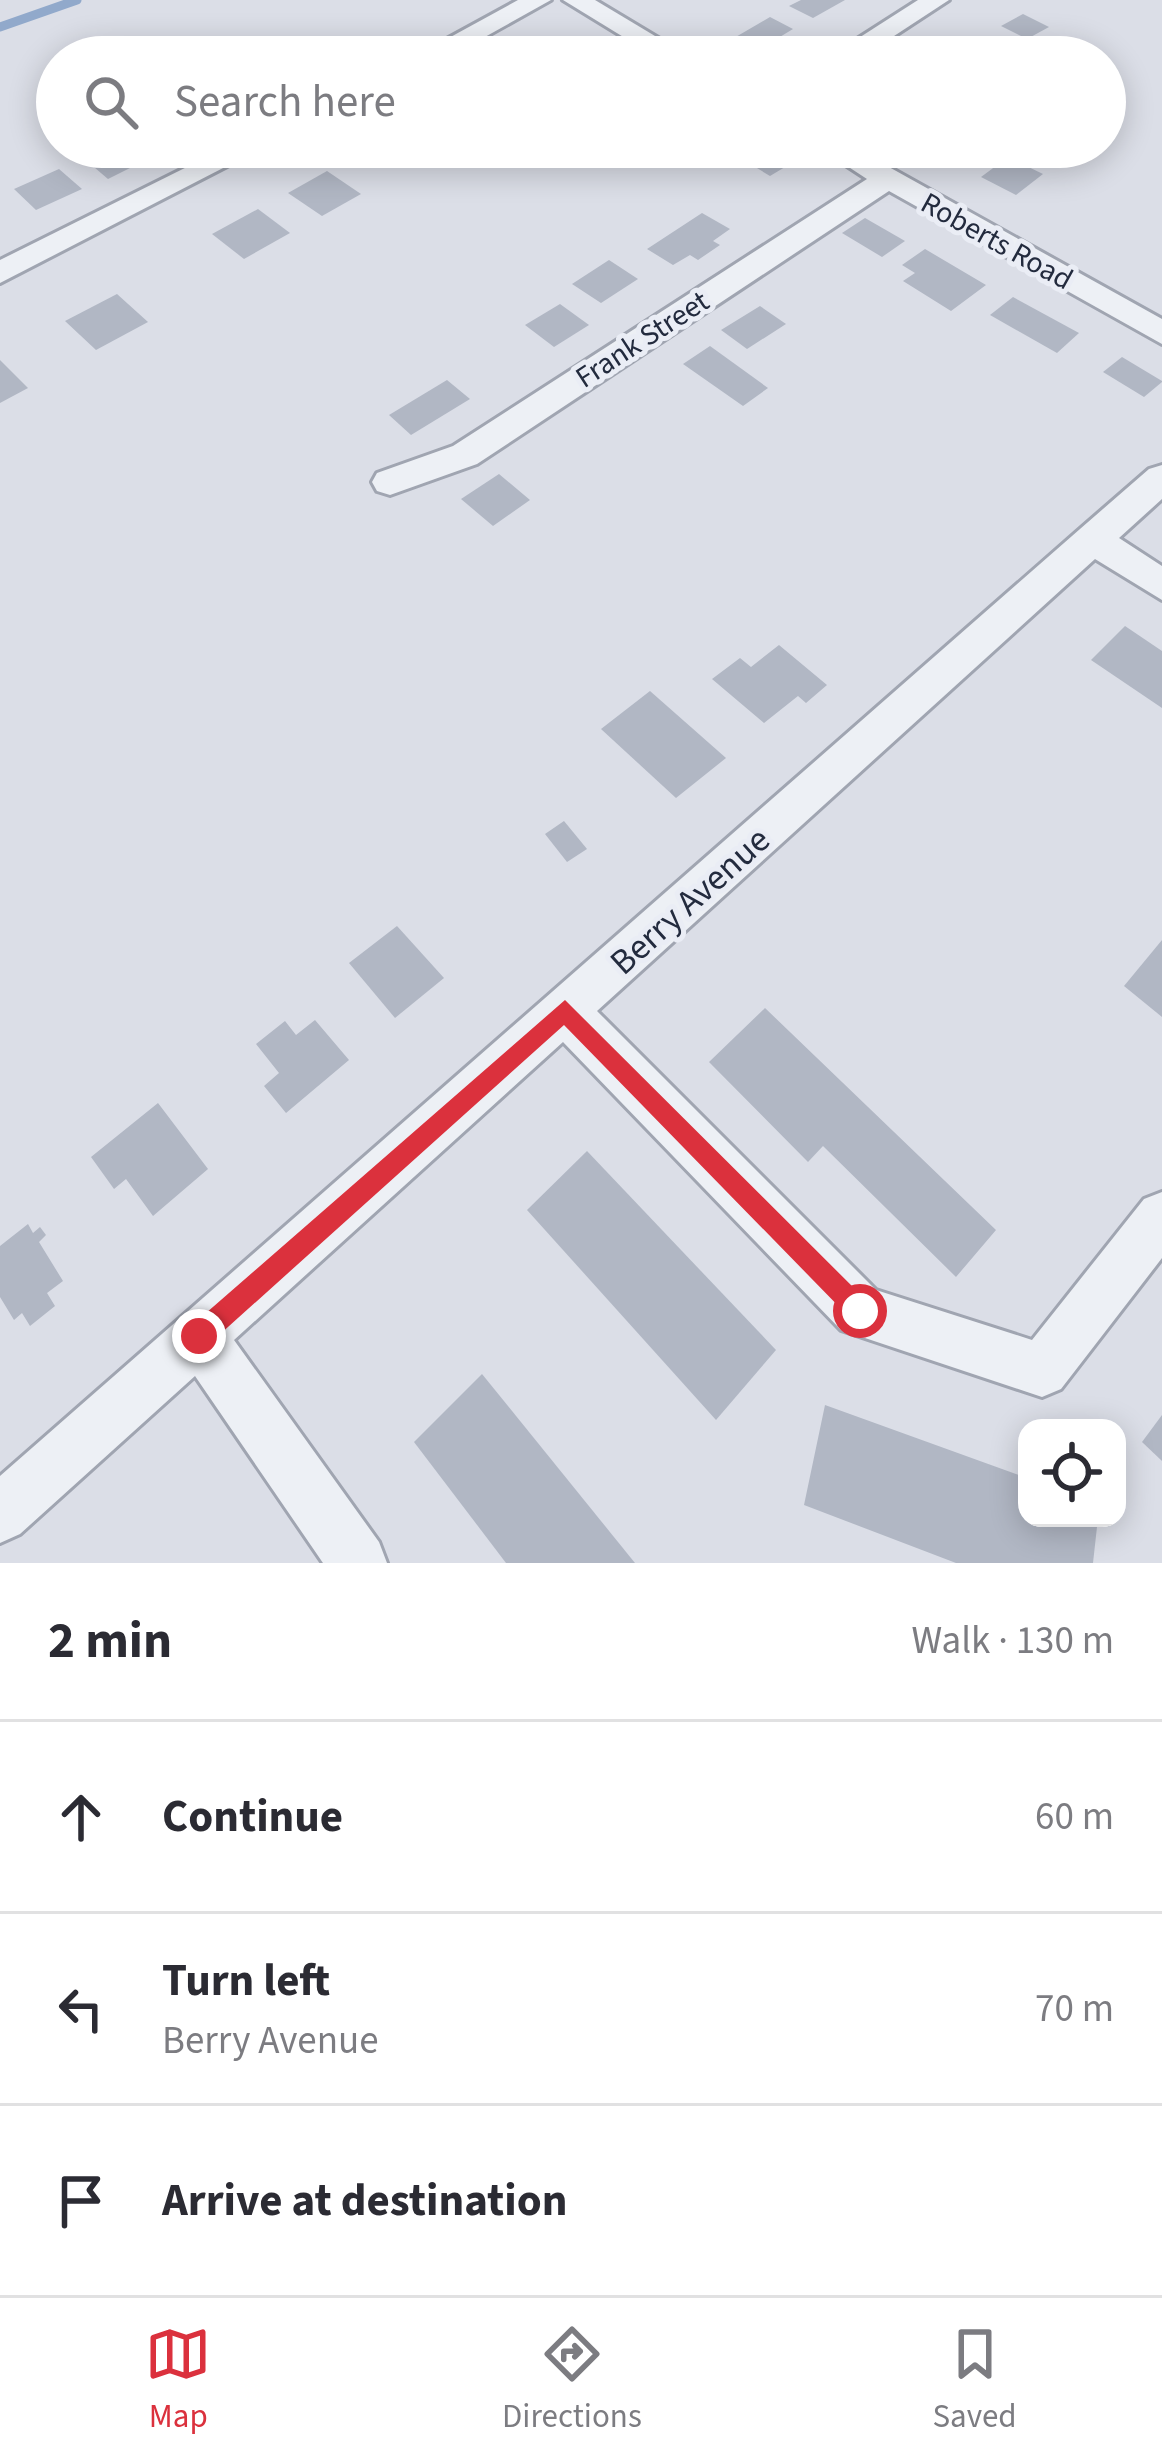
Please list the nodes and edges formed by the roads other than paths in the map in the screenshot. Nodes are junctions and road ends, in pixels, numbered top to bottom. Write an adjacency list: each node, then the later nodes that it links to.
1 (538, 0): 4 (street)
2 (576, 0): 5 (street)
3 (936, 0): 6 (street)
4 (469, 36)
5 (639, 36)
6 (877, 36)
7 (208, 168): 10 (street)
8 (868, 168): 9 (street, Roberts Road)
9 (887, 179): 11 (street, Roberts Road); 13 (street, Frank Street)
10 (0, 273)
11 (1162, 333)
12 (1162, 478): 14 (street, Berry Avenue)
13 (390, 482)
14 (1093, 539): 15 (street); 16 (street, Berry Avenue)
15 (1162, 585)
16 (565, 1011): 17 (street); 18 (street, Berry Avenue)
17 (1162, 1217)
18 (199, 1336): 19 (street, Berry Avenue); 20 (street)
19 (0, 1514)
20 (358, 1563)

